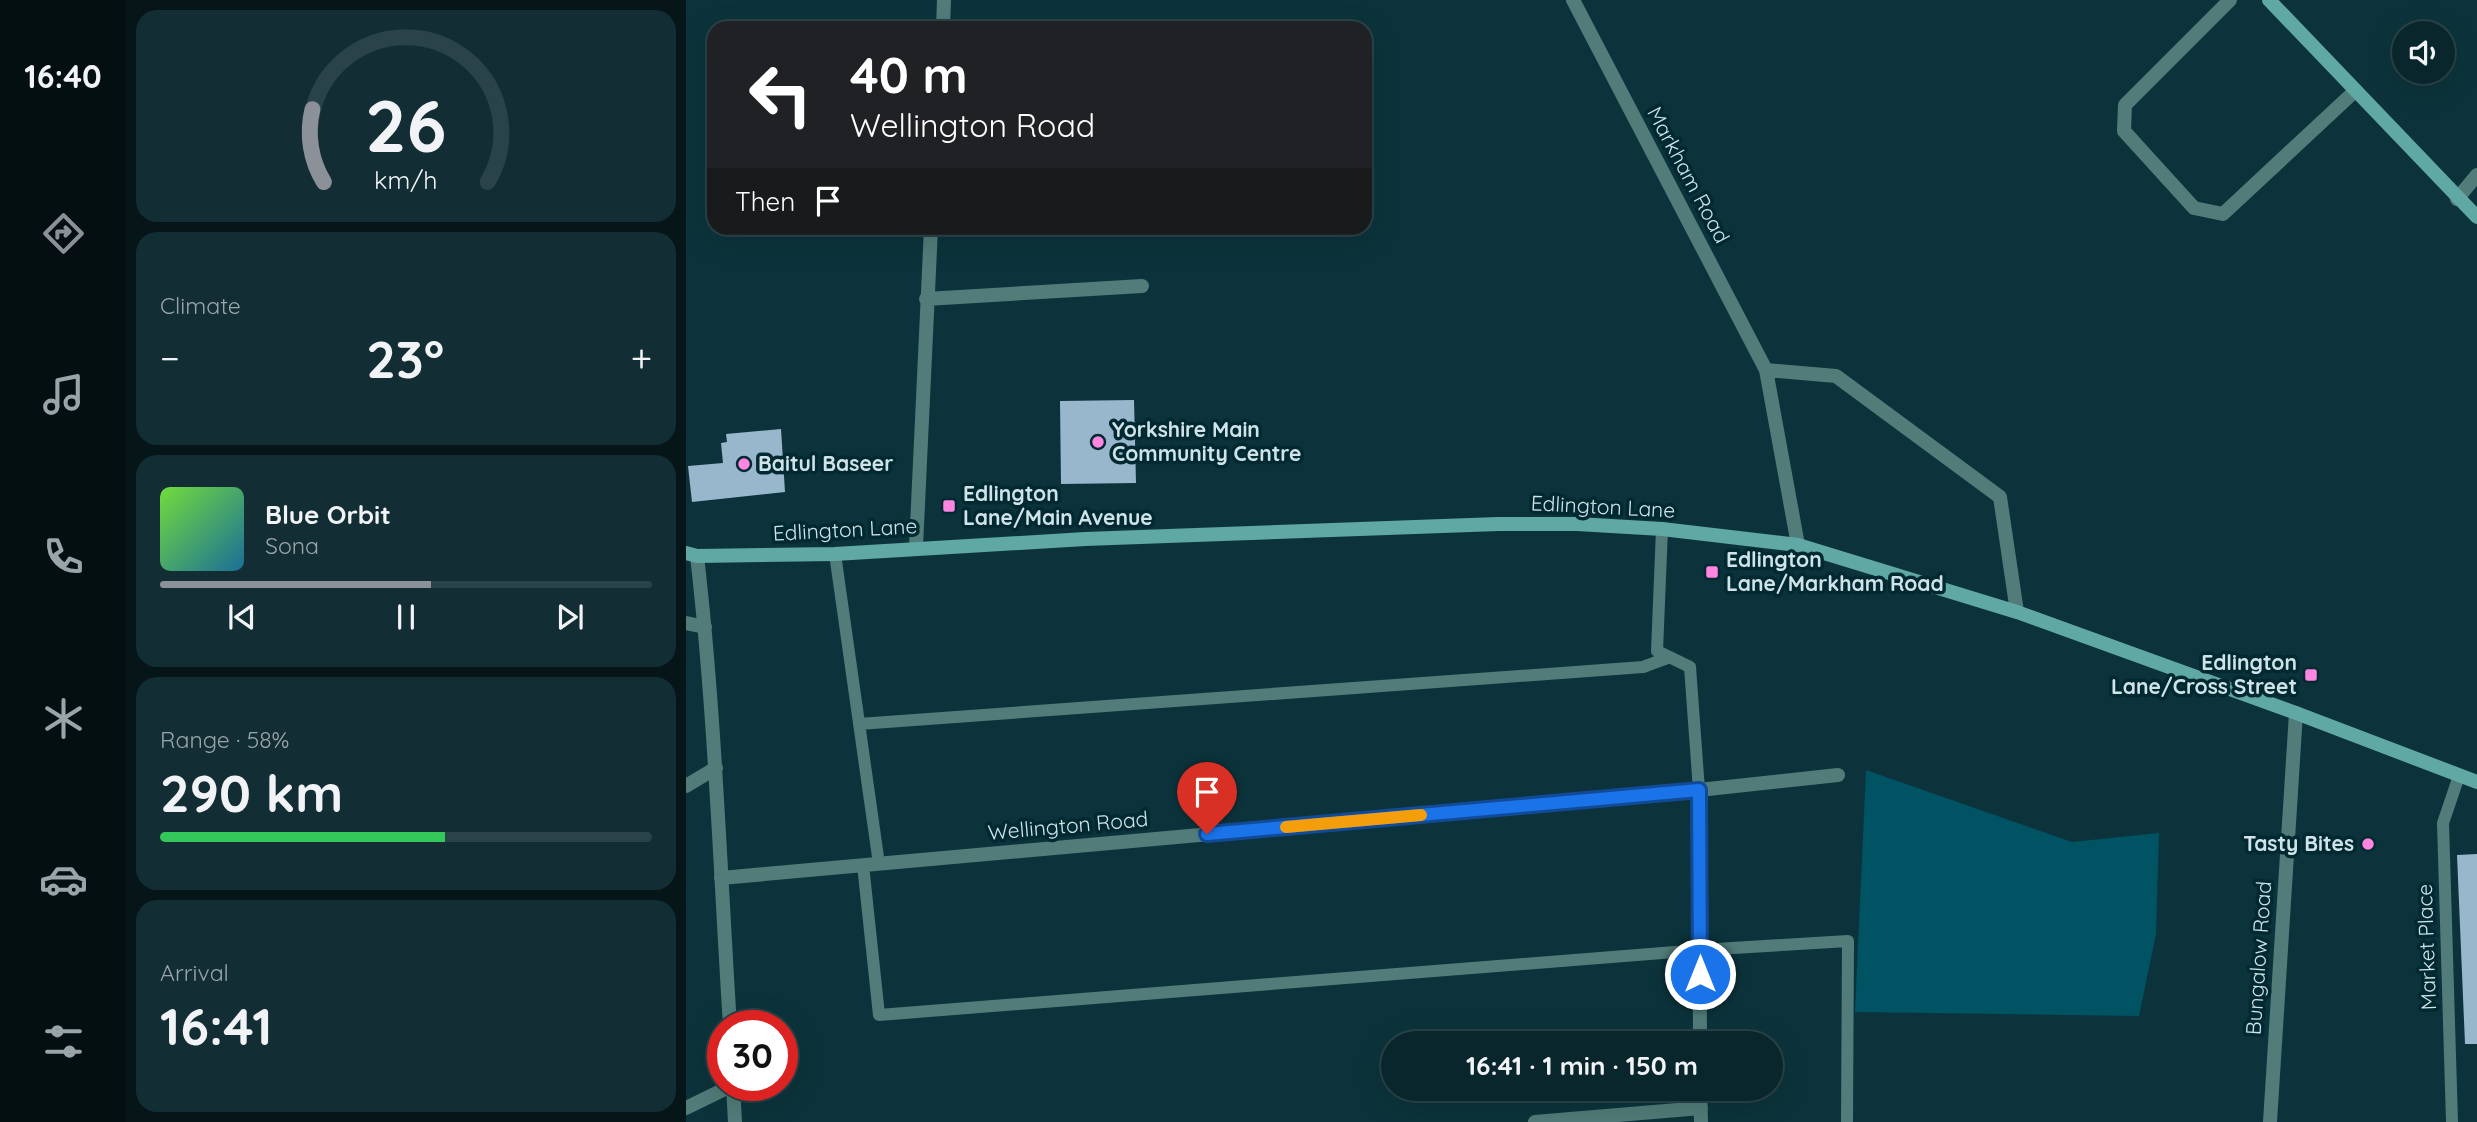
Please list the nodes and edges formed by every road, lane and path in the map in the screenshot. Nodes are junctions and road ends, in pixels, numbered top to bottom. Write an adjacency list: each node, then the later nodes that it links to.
1 (944, 0): 5 (street)
2 (1573, 0): 13 (street, Markham Road)
3 (2230, 0): 6 (street)
4 (2269, 0): 6 (main road)
5 (943, 21)
6 (2355, 91): 8 (main road)
7 (2477, 175): 8 (street)
8 (2457, 199): 9 (main road)
9 (2477, 217)
10 (931, 235): 12 (street)
11 (1142, 286): 12 (street)
12 (926, 299): 16 (street)
13 (1766, 370): 15 (street, Markham Road); 19 (street)
14 (1662, 529): 15 (main road, Edlington Lane); 16 (main road, Edlington Lane); 22 (lane)
15 (1798, 545): 19 (main road, Edlington Lane)
16 (916, 547): 18 (main road, Edlington Lane)
17 (692, 554): 18 (main road, Edlington Lane); 21 (street)
18 (835, 554): 24 (lane)
19 (2017, 612): 23 (main road, Edlington Lane)
20 (686, 623): 21 (street)
21 (705, 627): 25 (street)
22 (1670, 657): 24 (lane); 30 (lane)
23 (2296, 713): 27 (main road, Edlington Lane); 46 (street, Bungalow Road)
24 (859, 724): 31 (lane)
25 (716, 768): 29 (street); 33 (street)
26 (1838, 775): 30 (street, Wellington Road)
27 (2459, 776): 28 (main road, Edlington Lane); 42 (lane, Market Place)
28 (2477, 782)
29 (686, 786)
30 (1699, 790): 31 (street, Wellington Road); 34 (street)
31 (879, 864): 32 (street, Wellington Road)
32 (863, 865): 33 (street, Wellington Road); 34 (lane)
33 (721, 878): 35 (street)
34 (1700, 950): 36 (street); 45 (lane)
35 (729, 1010)
36 (1700, 1031)
37 (707, 1098): 39 (street)
38 (734, 1101): 43 (street)
39 (686, 1108)
40 (1701, 1115): 41 (street)
41 (1552, 1121): 44 (street)
42 (2452, 1121)
43 (736, 1122)
44 (1535, 1122)
45 (1847, 1122)
46 (2270, 1122)

